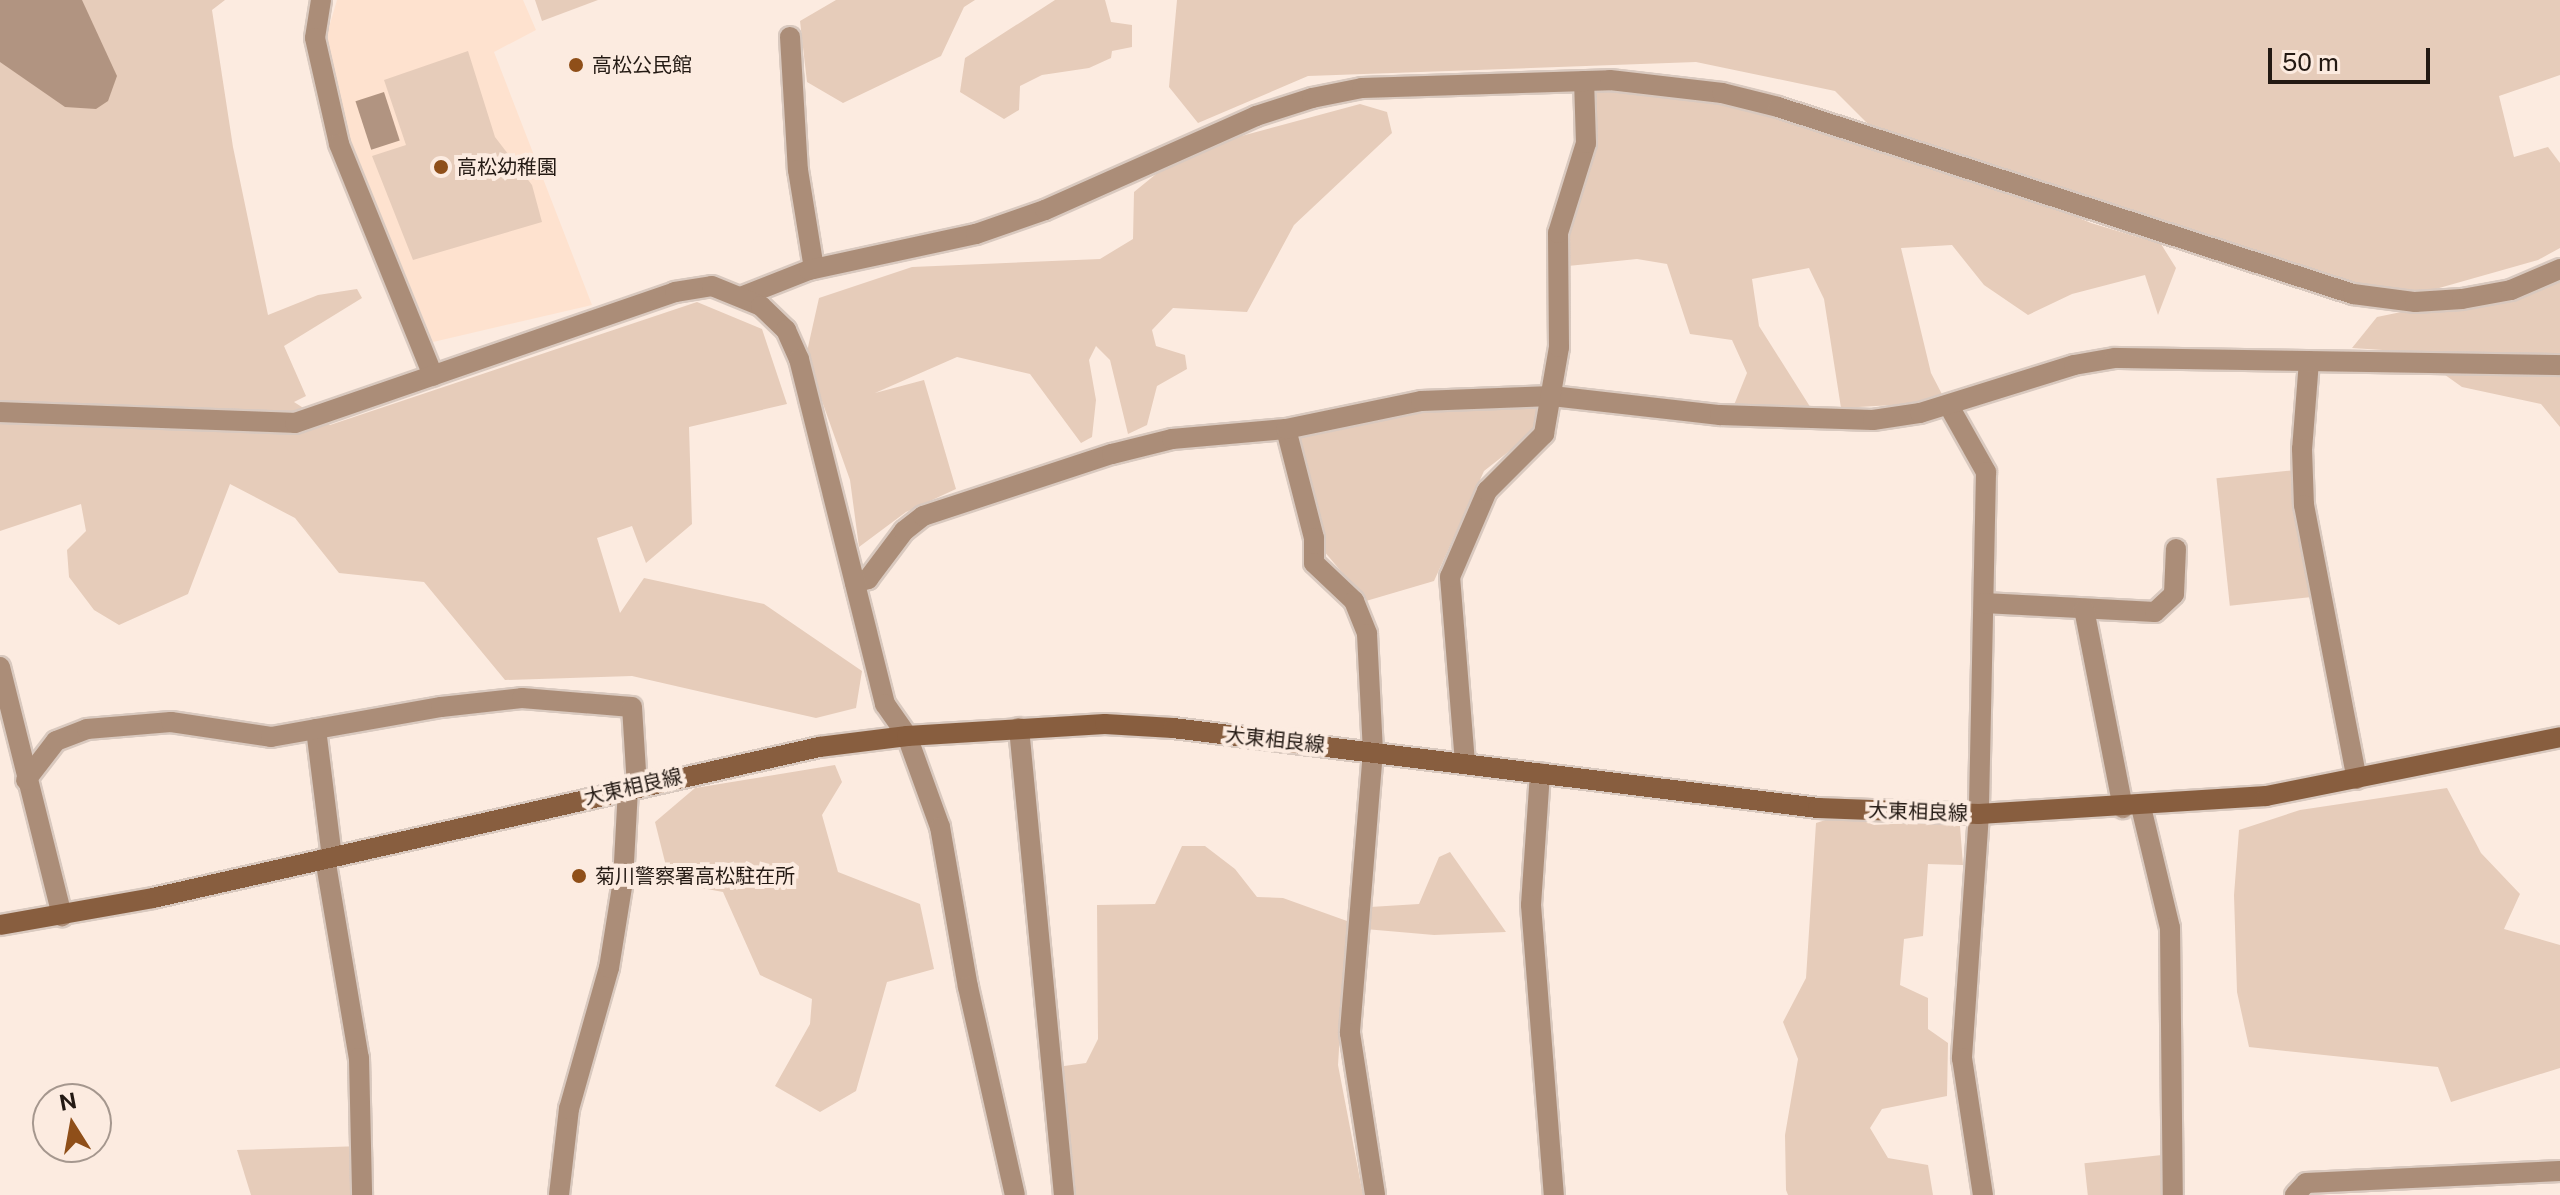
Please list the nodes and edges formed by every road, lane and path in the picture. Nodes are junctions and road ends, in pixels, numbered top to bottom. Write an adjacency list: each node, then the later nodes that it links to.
1 (321, 0): 9 (street)
2 (790, 37): 4 (street)
3 (1584, 81): 4 (street); 5 (street); 10 (street)
4 (814, 269): 6 (street)
5 (2560, 269)
6 (743, 296): 9 (street); 15 (street)
7 (2309, 361): 8 (street); 11 (street); 26 (street)
8 (2560, 365)
9 (433, 376): 12 (street)
10 (1552, 396): 11 (street); 13 (street); 24 (street)
11 (1949, 406): 16 (street)
12 (0, 412)
13 (1286, 429): 15 (street); 23 (street)
14 (2176, 549): 17 (street)
15 (855, 583): 21 (street)
16 (1984, 603): 17 (street); 30 (street)
17 (2084, 609): 29 (street)
18 (0, 667): 27 (street)
19 (1019, 728): 21 (main road, 大東相良線); 23 (main road, 大東相良線); 38 (street)
20 (316, 729): 27 (street); 28 (street); 31 (street)
21 (907, 736): 28 (main road, 大東相良線); 37 (street)
22 (2559, 739): 26 (main road, 大東相良線)
23 (1373, 751): 24 (main road, 大東相良線); 39 (street)
24 (1465, 763): 25 (main road, 大東相良線)
25 (1540, 773): 30 (main road, 大東相良線); 40 (street)
26 (2357, 779): 29 (main road, 大東相良線)
27 (26, 780): 32 (street)
28 (632, 787): 31 (main road, 大東相良線); 36 (street)
29 (2132, 807): 30 (main road, 大東相良線); 42 (street)
30 (1979, 814): 41 (street)
31 (329, 858): 32 (main road, 大東相良線); 35 (street)
32 (62, 916): 33 (main road, 大東相良線)
33 (0, 925)
34 (2560, 1171): 43 (street)
35 (362, 1195)
36 (559, 1195)
37 (1015, 1195)
38 (1064, 1195)
39 (1375, 1195)
40 (1554, 1195)
41 (1983, 1195)
42 (2173, 1195)
43 (2295, 1195)

